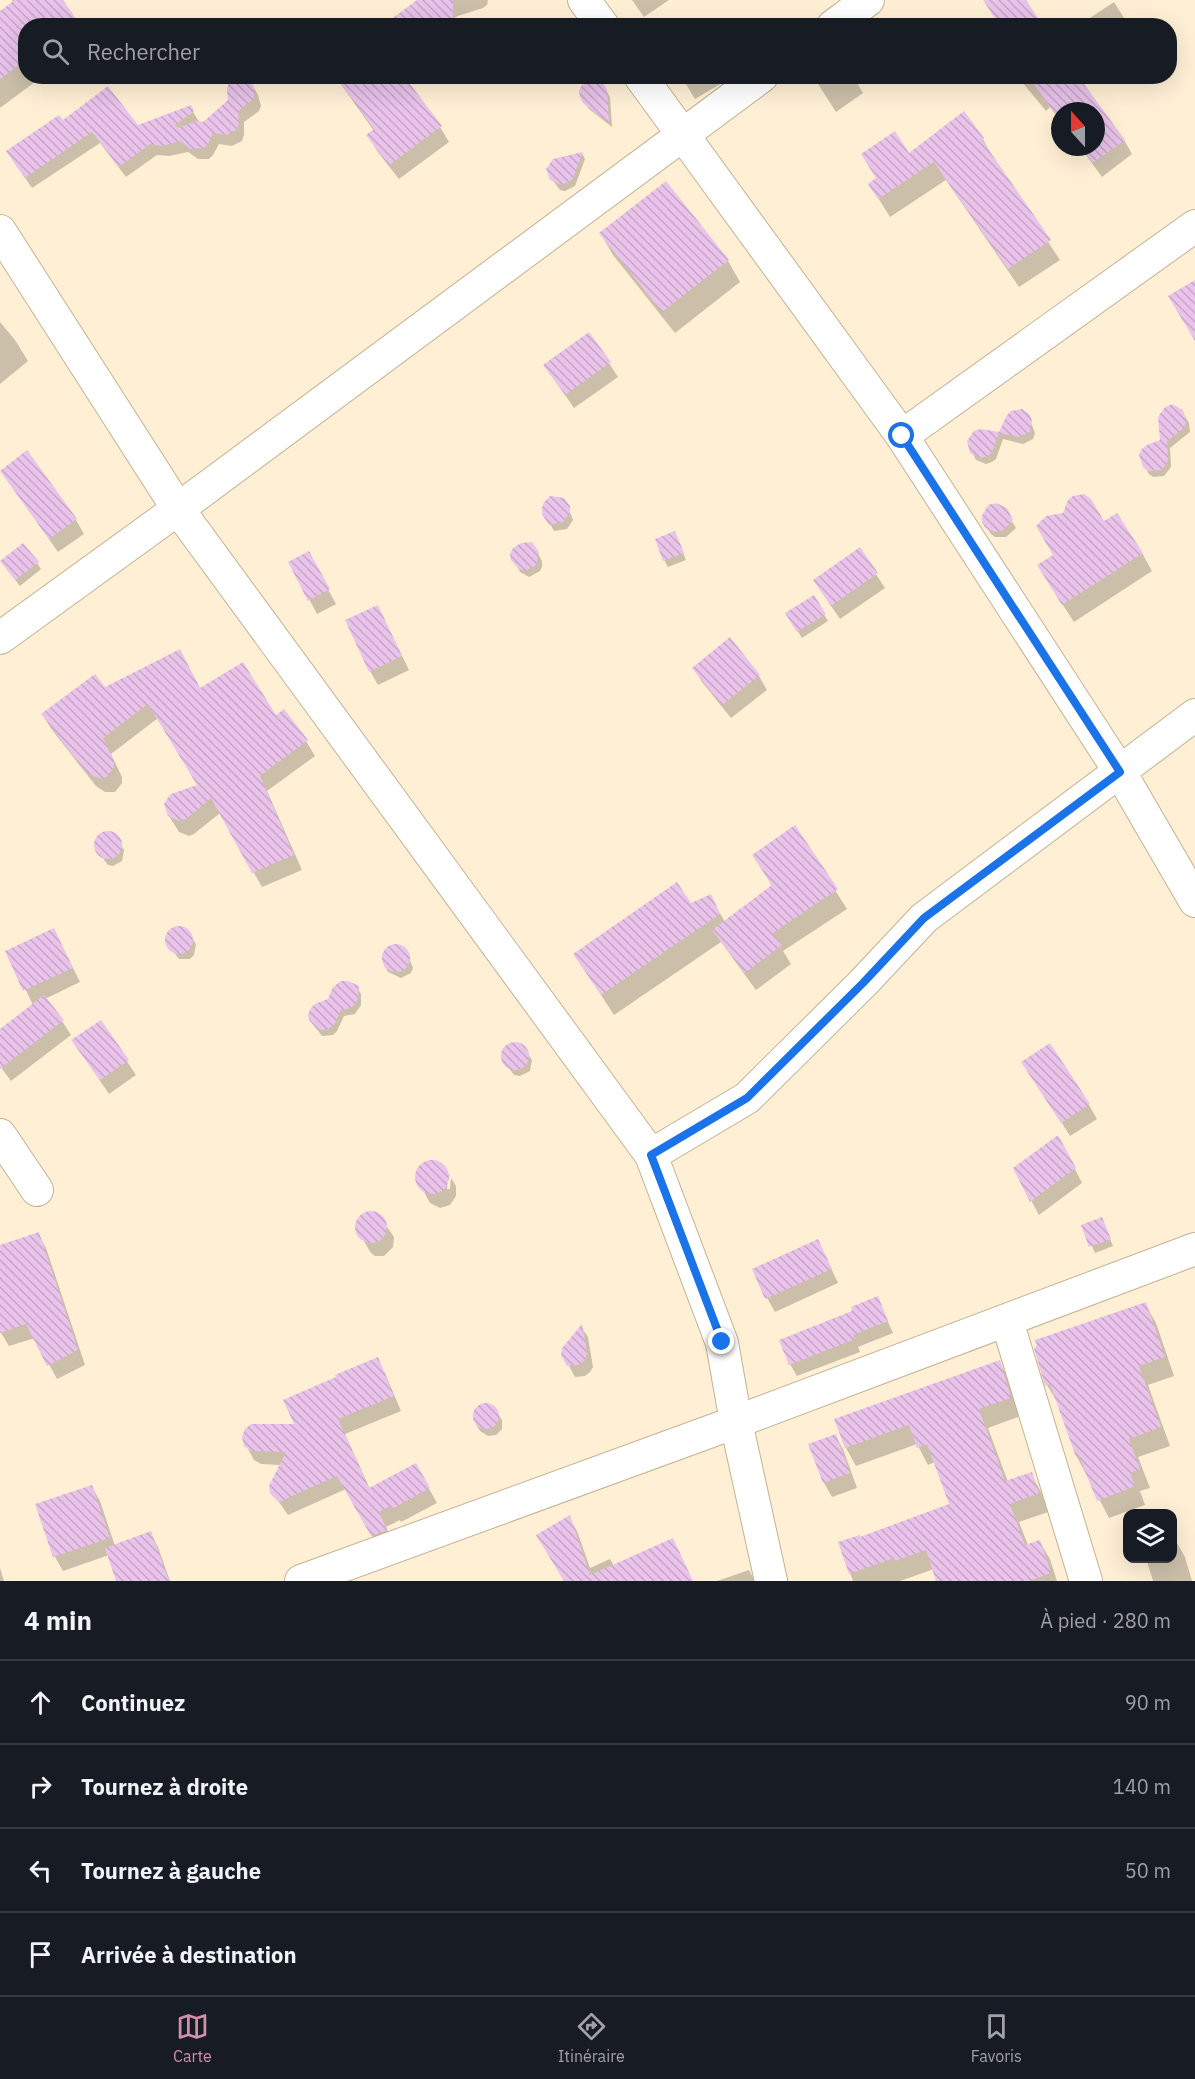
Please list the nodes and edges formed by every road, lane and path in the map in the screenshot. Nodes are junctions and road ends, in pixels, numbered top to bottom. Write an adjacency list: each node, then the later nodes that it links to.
1 (584, 0): 3 (street)
2 (868, 0): 4 (street)
3 (597, 18)
4 (843, 18)
5 (646, 84): 7 (street)
6 (751, 84): 7 (street)
7 (683, 134): 10 (street); 11 (street)
8 (1195, 226): 10 (street)
9 (0, 231): 11 (street)
10 (902, 436): 14 (street)
11 (178, 510): 12 (street); 17 (street)
12 (0, 638)
13 (1195, 715): 14 (street)
14 (1120, 772): 15 (street); 17 (street)
15 (1195, 901)
16 (0, 1135): 18 (street)
17 (651, 1155): 21 (street)
18 (37, 1190)
19 (1195, 1249): 20 (street)
20 (1007, 1321): 21 (street); 24 (street)
21 (736, 1422): 22 (street); 23 (street)
22 (301, 1581)
23 (771, 1581)
24 (1086, 1581)

